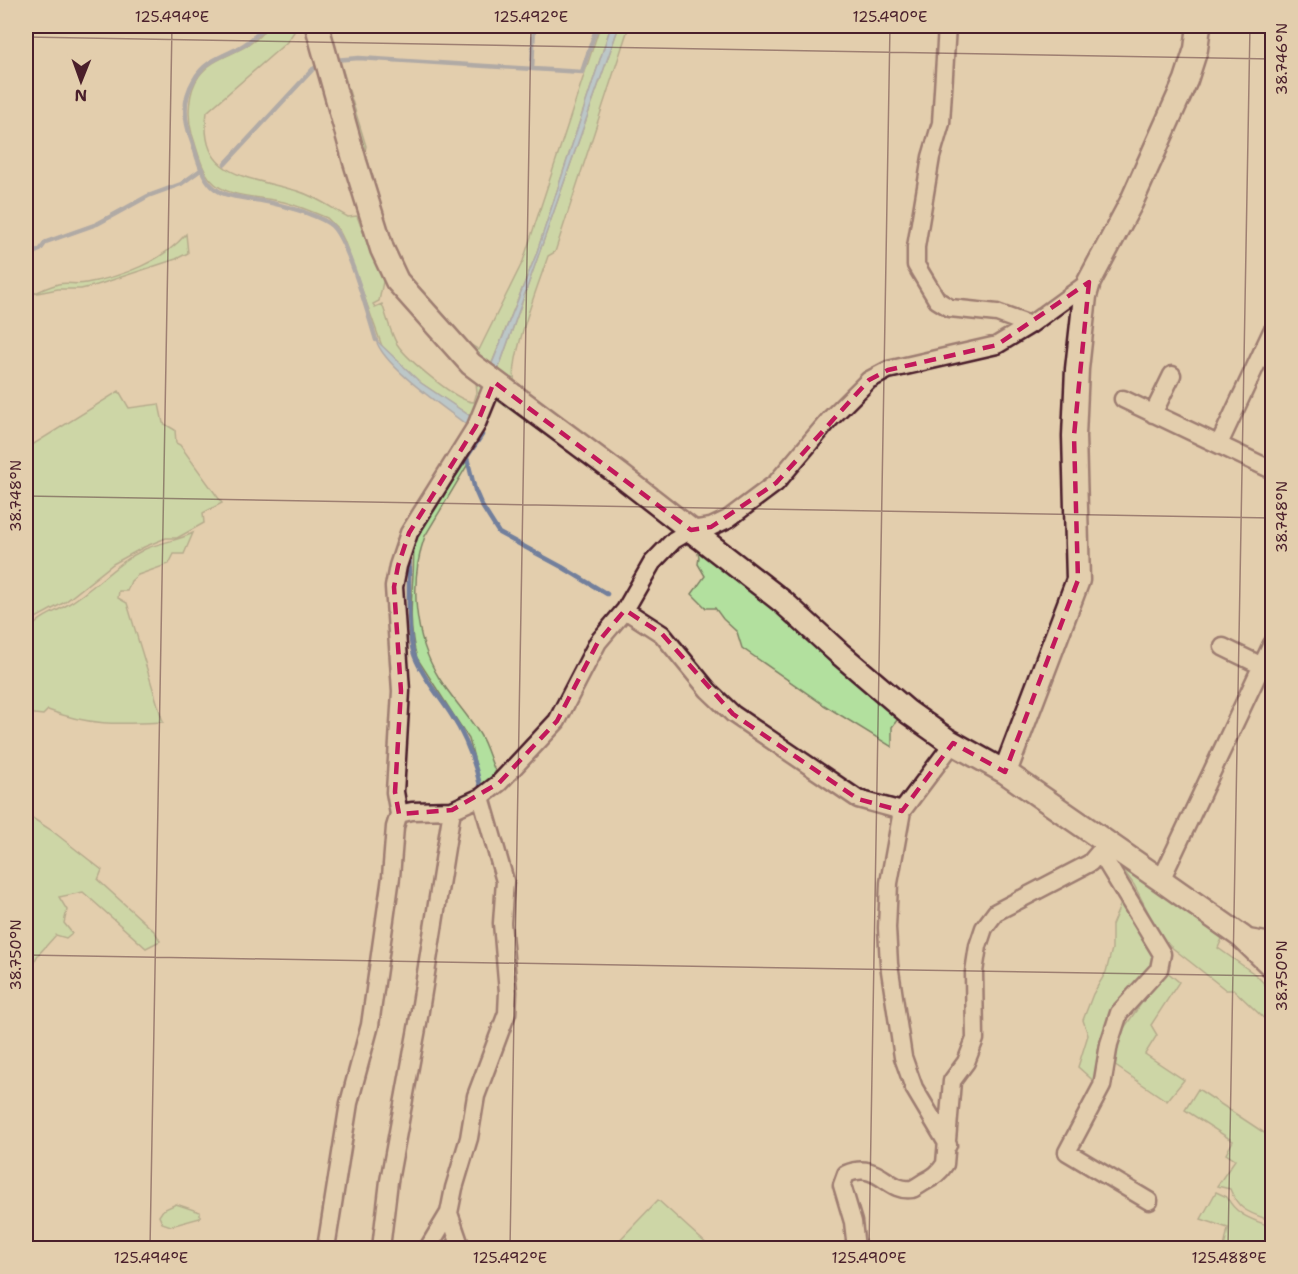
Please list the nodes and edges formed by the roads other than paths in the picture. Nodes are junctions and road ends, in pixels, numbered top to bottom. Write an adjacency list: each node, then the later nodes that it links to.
1 (317, 26): 8 (street)
2 (946, 26): 5 (street)
3 (1199, 26): 4 (street)
4 (1089, 282): 5 (street); 19 (street)
5 (1030, 325): 13 (street)
6 (1272, 331): 11 (street)
7 (1172, 375): 10 (street)
8 (494, 382): 13 (street); 23 (street)
9 (1123, 399): 10 (street)
10 (1153, 414): 11 (street)
11 (1219, 444): 12 (street)
12 (1272, 470)
13 (691, 530): 14 (street); 18 (street)
14 (625, 610): 20 (street); 22 (street)
15 (1272, 644): 17 (street)
16 (1222, 647): 17 (street)
17 (1262, 666): 25 (street)
18 (953, 744): 19 (street); 22 (street)
19 (1005, 772): 24 (street)
20 (481, 797): 21 (street); 31 (street)
21 (452, 810): 23 (street); 33 (street)
22 (902, 811): 29 (street)
23 (399, 814): 32 (street)
24 (1103, 847): 25 (street); 29 (street); 30 (street)
25 (1161, 880): 26 (street)
26 (1242, 937): 27 (street); 28 (street)
27 (1272, 942)
28 (1272, 966)
29 (948, 1145): 36 (street)
30 (1149, 1201)
31 (449, 1213): 34 (street); 35 (street)
32 (326, 1248)
33 (381, 1248)
34 (428, 1248)
35 (461, 1248)
36 (856, 1248)

